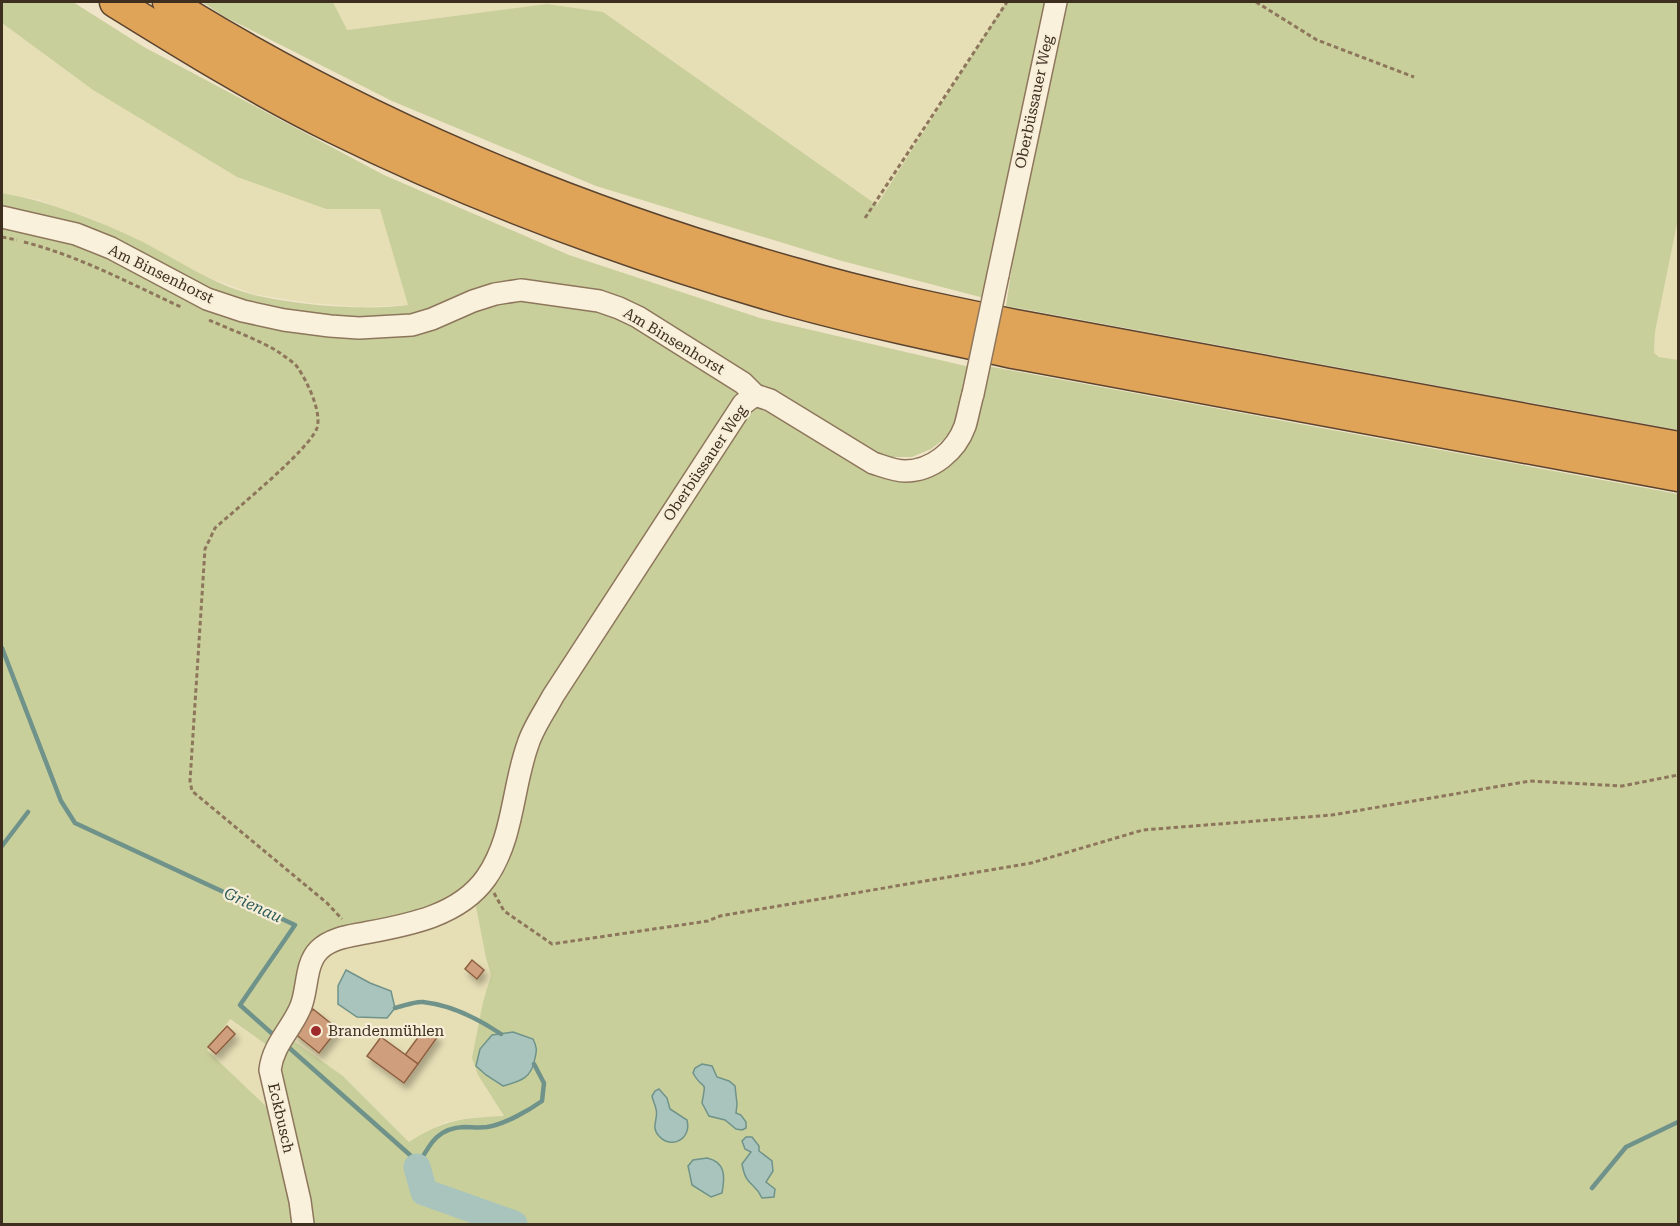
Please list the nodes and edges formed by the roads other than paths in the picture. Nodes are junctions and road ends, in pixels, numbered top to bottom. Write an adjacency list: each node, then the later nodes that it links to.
1 (115, 2): 7 (highway)
2 (168, 2): 6 (highway)
3 (1056, 2): 5 (street, Oberbüssauer Weg, bridge)
4 (2, 217): 5 (street, Am Binsenhorst)
5 (755, 395): 8 (street, Oberbüssauer Weg)
6 (1678, 447)
7 (1678, 476)
8 (318, 951): 9 (street, Eckbusch)
9 (303, 1224)

